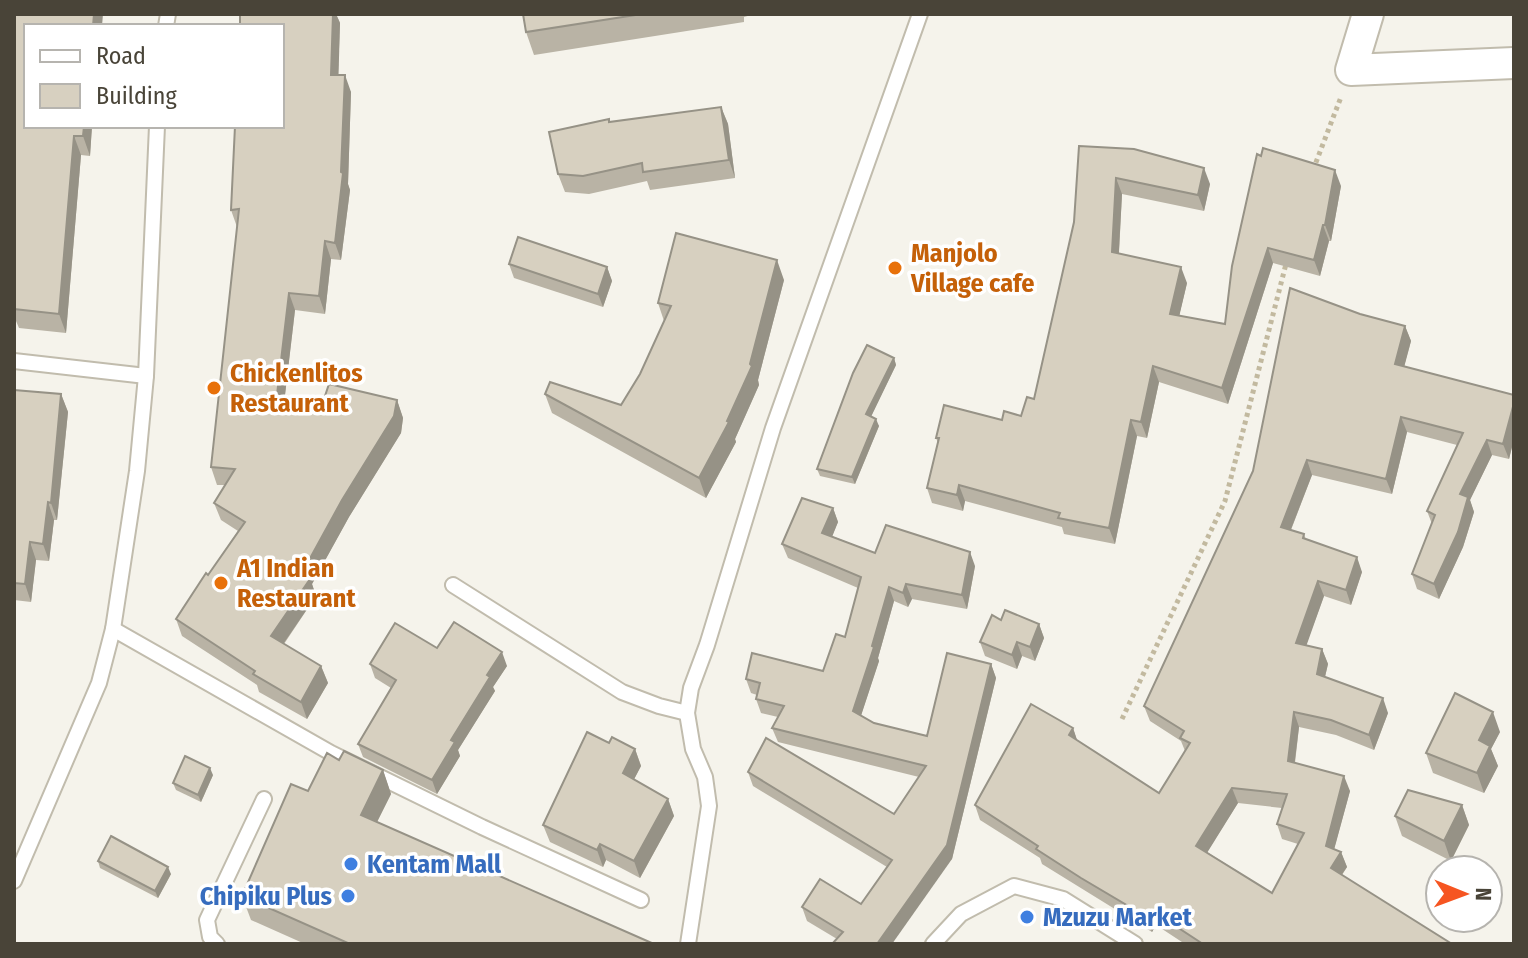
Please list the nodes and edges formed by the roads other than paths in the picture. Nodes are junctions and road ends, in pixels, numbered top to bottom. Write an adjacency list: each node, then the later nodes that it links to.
1 (920, 14): 9 (lane)
2 (1368, 14): 3 (street)
3 (1514, 63)
4 (157, 128): 6 (lane)
5 (14, 361): 6 (lane)
6 (146, 376): 8 (lane)
7 (453, 585): 9 (lane)
8 (113, 629): 11 (lane); 12 (lane)
9 (687, 713): 14 (lane)
10 (264, 799): 13 (lane)
11 (14, 881)
12 (641, 900)
13 (217, 944)
14 (688, 944)
15 (933, 944): 16 (lane)
16 (1135, 944)

